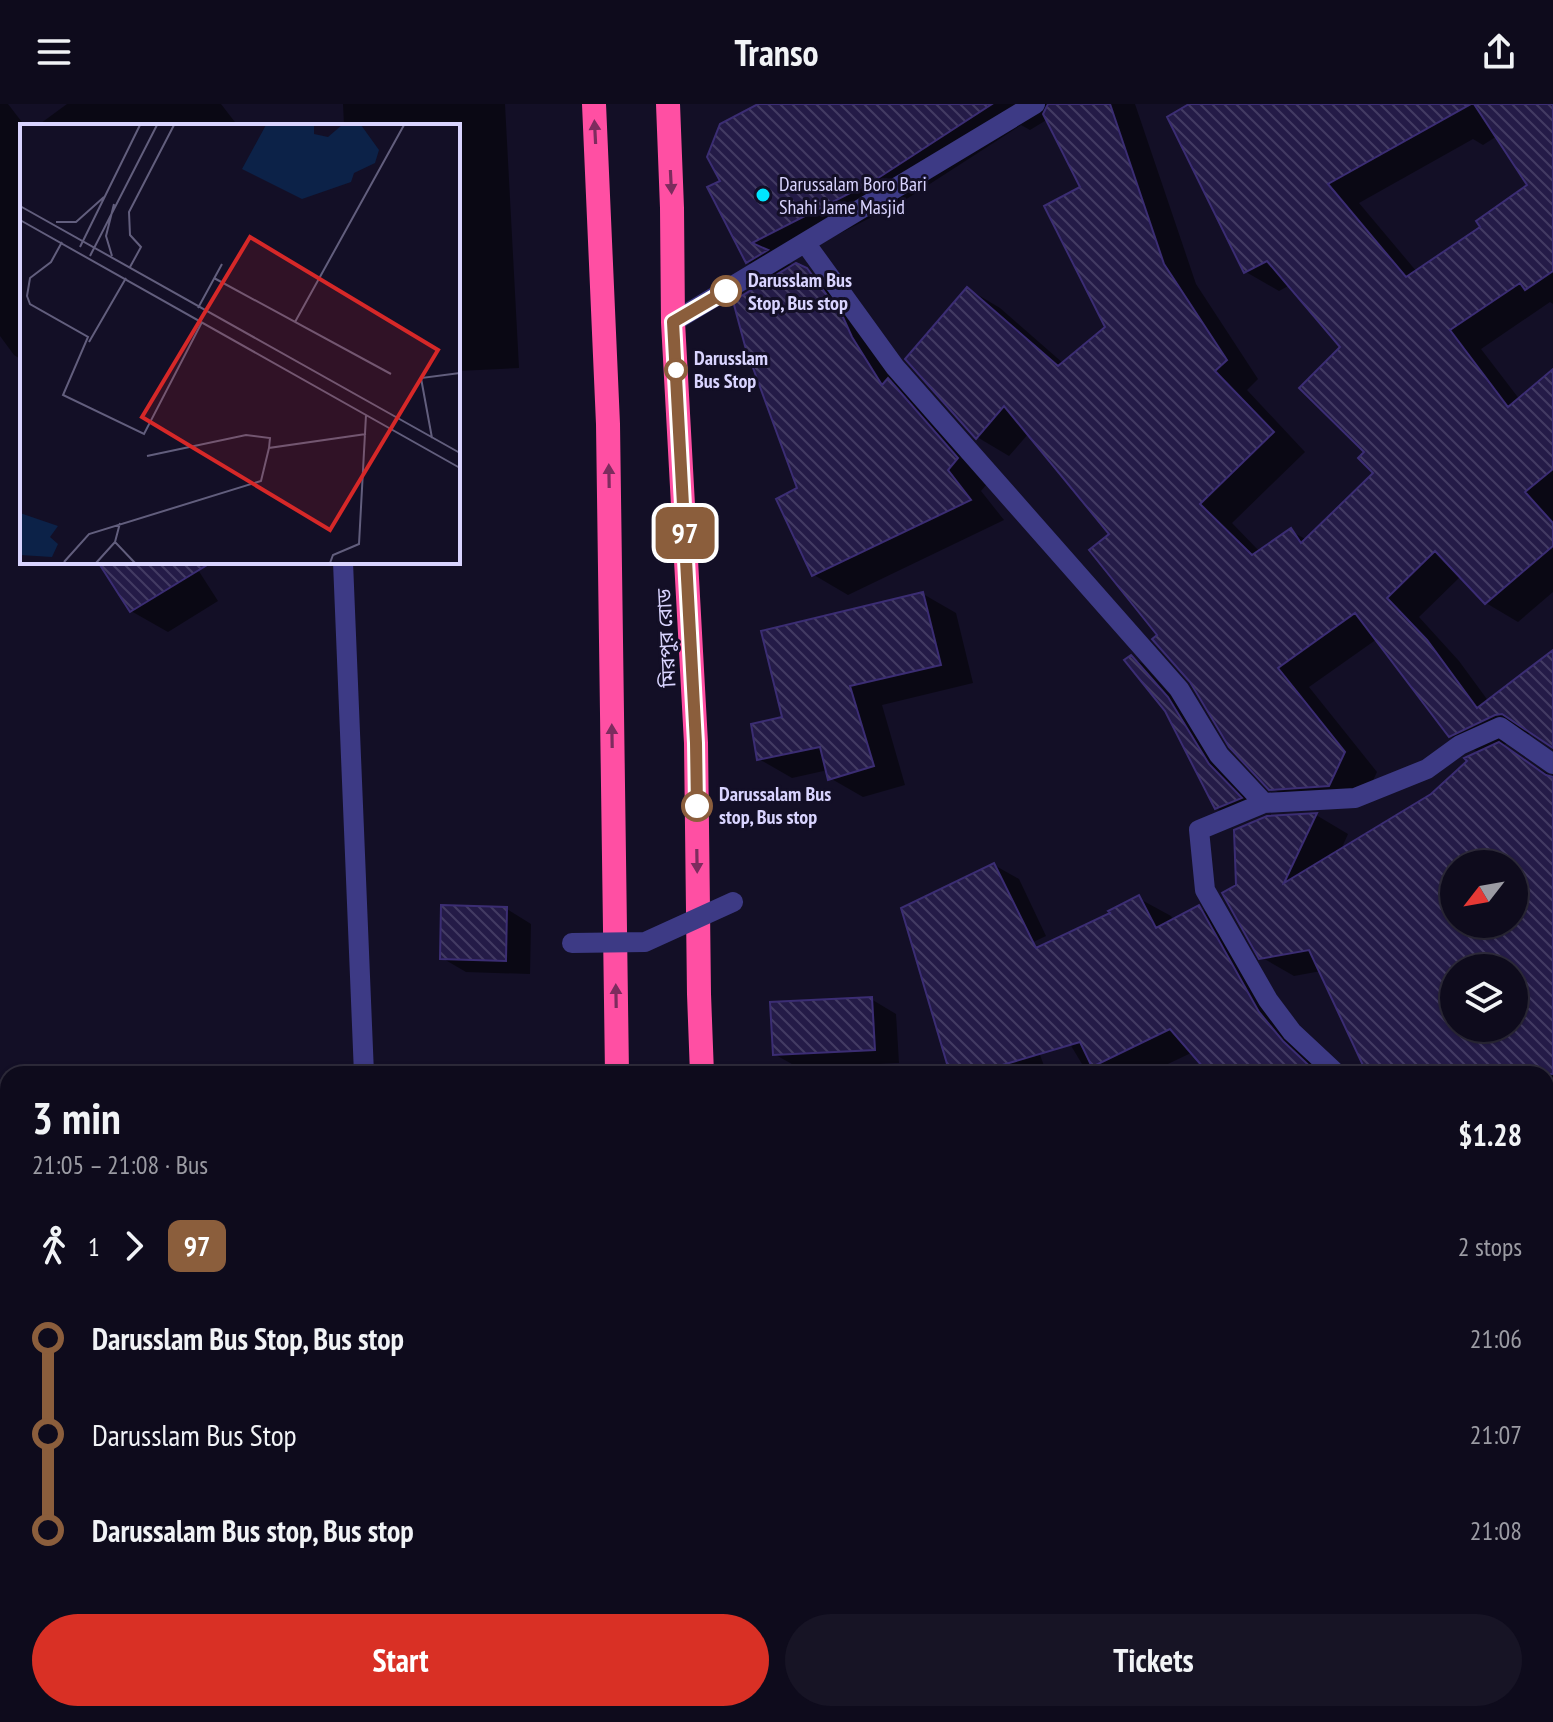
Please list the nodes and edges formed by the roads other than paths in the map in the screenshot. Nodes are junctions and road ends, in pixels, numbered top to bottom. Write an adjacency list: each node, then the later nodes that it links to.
1 (594, 104): 12 (highway, one-way to 1)
2 (668, 104): 5 (highway, মিরপুর রোড, one-way to 5)
3 (1035, 104): 4 (street)
4 (806, 244): 5 (street); 8 (street)
5 (673, 322): 13 (highway, মিরপুর রোড, one-way to 13)
6 (343, 564): 11 (street)
7 (1553, 764): 8 (street)
8 (1264, 803): 14 (street)
9 (733, 902): 10 (street, bridge)
10 (572, 943)
11 (364, 1066)
12 (617, 1066)
13 (702, 1066)
14 (1328, 1066)

